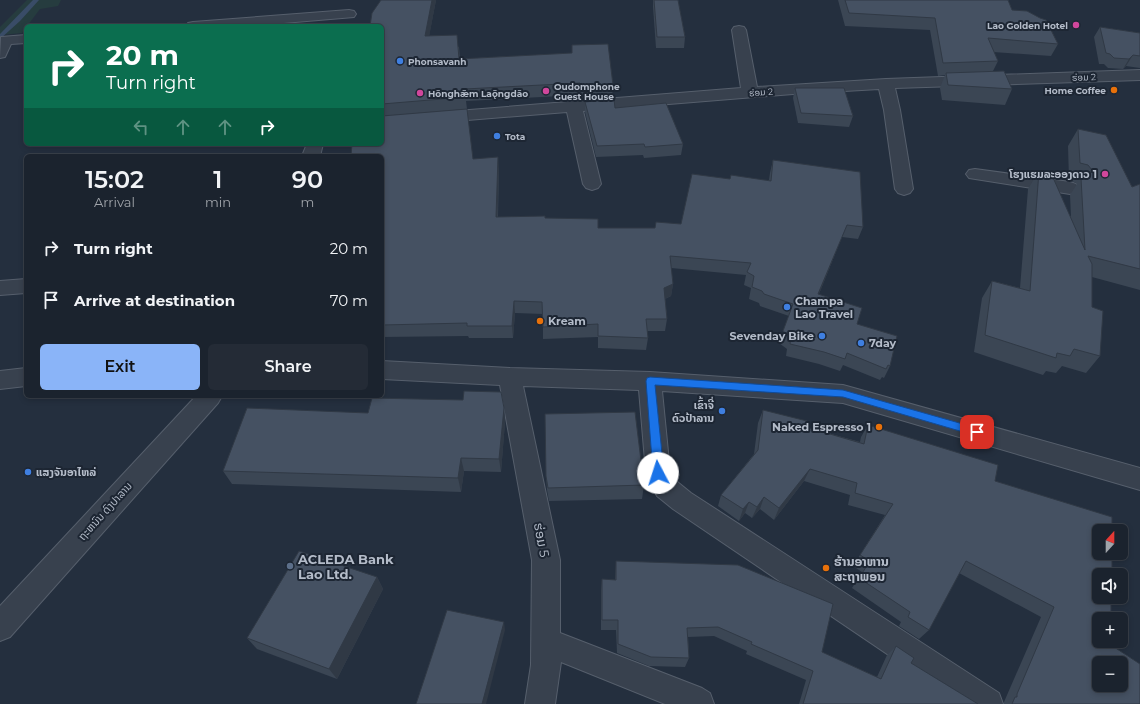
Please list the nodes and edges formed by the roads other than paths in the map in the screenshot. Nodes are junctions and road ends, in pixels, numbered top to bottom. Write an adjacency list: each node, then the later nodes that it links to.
1 (352, 0): 2 (street)
2 (347, 20): 3 (street)
3 (244, 24)
4 (739, 30): 10 (street)
5 (24, 39): 6 (street)
6 (3, 41): 7 (street)
7 (0, 54)
8 (1140, 75): 9 (street, ຮ່ອມ 2)
9 (886, 84): 10 (street, ຮ່ອມ 2); 16 (street)
10 (750, 93): 11 (street, ຮ່ອມ 2)
11 (574, 107): 12 (street, ຮ່ອມ 2); 14 (street)
12 (384, 122)
13 (975, 174): 15 (street)
14 (592, 184)
15 (1070, 188)
16 (904, 189)
17 (24, 286): 18 (street)
18 (0, 288)
19 (384, 370): 21 (street)
20 (24, 377): 22 (street)
21 (510, 377): 23 (street); 27 (street, ຮ່ອມ 5)
22 (0, 380)
23 (650, 381): 25 (street); 30 (street)
24 (208, 398): 26 (street, ຖະຫນົນ ດົງປາລານ)
25 (1140, 479)
26 (0, 627)
27 (547, 642): 28 (street, ຮ່ອມ 5); 29 (street)
28 (540, 704)
29 (699, 704)
30 (988, 704)

